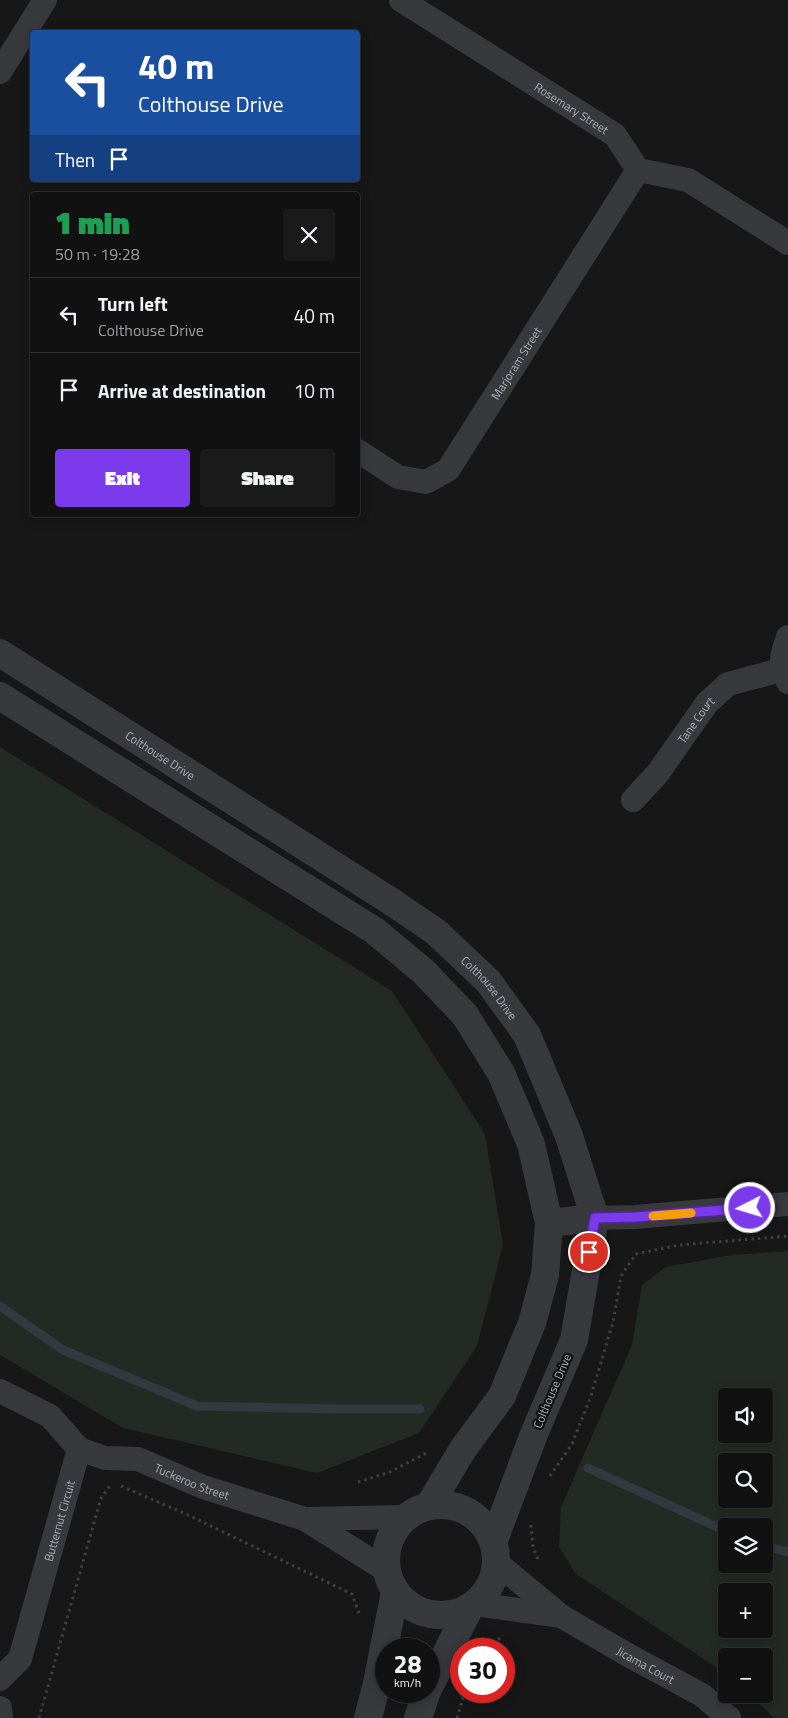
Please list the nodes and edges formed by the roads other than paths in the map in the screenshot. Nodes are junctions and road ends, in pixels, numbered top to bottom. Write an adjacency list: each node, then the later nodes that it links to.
1 (45, 0): 3 (street)
2 (401, 0): 4 (street, Rosemary Street)
3 (0, 72)
4 (638, 170): 5 (street); 6 (street, Marjoram Street)
5 (788, 243)
6 (360, 452)
7 (788, 637): 9 (street)
8 (0, 653): 13 (street, Colthouse Drive)
9 (785, 676): 11 (street, Tane Court)
10 (0, 696): 14 (street)
11 (633, 800)
12 (788, 1204): 13 (street)
13 (595, 1218): 14 (street); 20 (street, Colthouse Drive)
14 (548, 1223): 17 (street)
15 (0, 1391): 16 (street)
16 (79, 1449): 19 (street, Tuckeroo Street); 25 (street, Butternut Circuit)
17 (430, 1504): 18 (street); 20 (street)
18 (405, 1516): 19 (street, Tuckeroo Street); 21 (street)
19 (305, 1519): 21 (street, Tuckeroo Street)
20 (496, 1552): 22 (street); 23 (street, Jicama Court)
21 (391, 1581): 22 (street); 29 (street)
22 (473, 1606): 23 (street, Jicama Court); 24 (street)
23 (561, 1616): 31 (street, Jicama Court)
24 (440, 1667)
25 (0, 1679)
26 (423, 1703): 30 (street)
27 (0, 1708): 28 (street)
28 (1, 1718)
29 (368, 1718)
30 (418, 1718)
31 (729, 1718)

